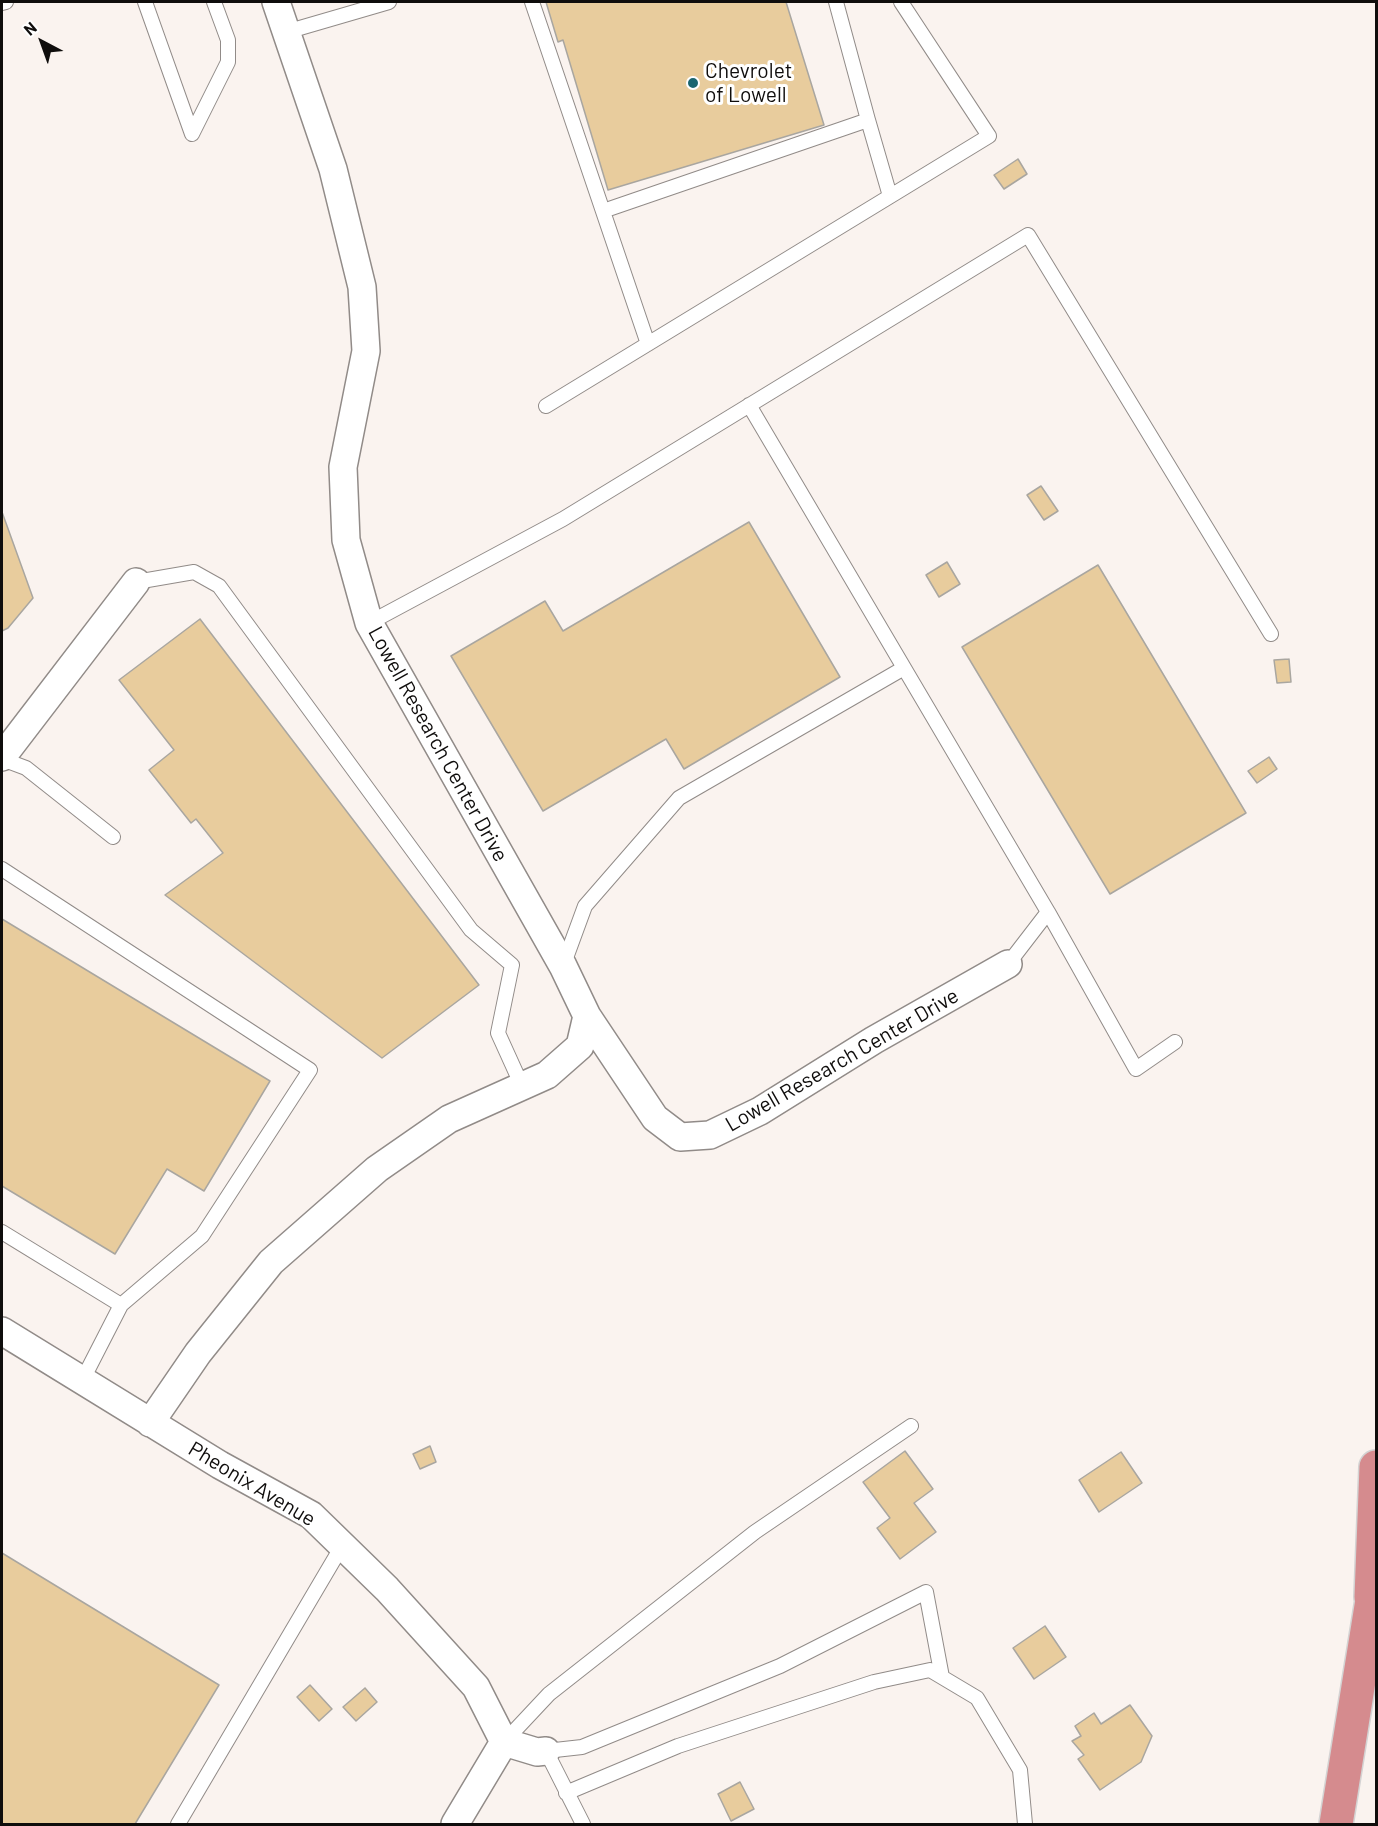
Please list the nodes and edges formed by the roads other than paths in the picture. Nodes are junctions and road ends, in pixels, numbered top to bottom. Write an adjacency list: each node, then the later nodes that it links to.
1 (145, 2): 2 (lane)
2 (214, 2)
3 (276, 2): 8 (street, Lowell Research Center Drive)
4 (389, 2): 8 (lane)
5 (532, 2): 11 (lane)
6 (836, 2): 9 (lane)
7 (901, 2): 10 (lane)
8 (286, 32): 16 (street, Lowell Research Center Drive)
9 (868, 120): 10 (lane); 11 (lane)
10 (890, 196): 12 (lane)
11 (603, 211): 12 (lane)
12 (648, 344): 14 (lane)
13 (749, 405): 16 (lane); 17 (lane); 18 (lane)
14 (546, 406)
15 (136, 582): 19 (street); 27 (lane)
16 (369, 623): 24 (street, Lowell Research Center Drive)
17 (1271, 634)
18 (904, 668): 22 (lane); 24 (lane)
19 (2, 758): 20 (lane)
20 (113, 837)
21 (2, 869): 29 (lane)
22 (1048, 912): 23 (lane); 26 (lane)
23 (1008, 964): 25 (street, Lowell Research Center Drive)
24 (563, 966): 25 (street, Lowell Research Center Drive)
25 (587, 1017): 27 (street)
26 (1175, 1042)
27 (522, 1086): 32 (street)
28 (2, 1233): 29 (lane)
29 (121, 1305): 31 (lane)
30 (2, 1331): 31 (street, Pheonix Avenue)
31 (82, 1381): 32 (street, Pheonix Avenue)
32 (150, 1423): 35 (street, Pheonix Avenue)
33 (911, 1426): 39 (lane)
34 (1377, 1467): 37 (highway)
35 (342, 1545): 39 (street, Pheonix Avenue); 42 (lane)
36 (1377, 1575): 37 (highway)
37 (1370, 1616): 46 (highway)
38 (942, 1677): 40 (lane); 41 (lane); 45 (lane)
39 (504, 1742): 40 (street); 43 (street)
40 (546, 1751): 41 (lane)
41 (566, 1793): 44 (lane)
42 (178, 1824)
43 (455, 1824)
44 (584, 1824)
45 (1025, 1824)
46 (1336, 1824)

